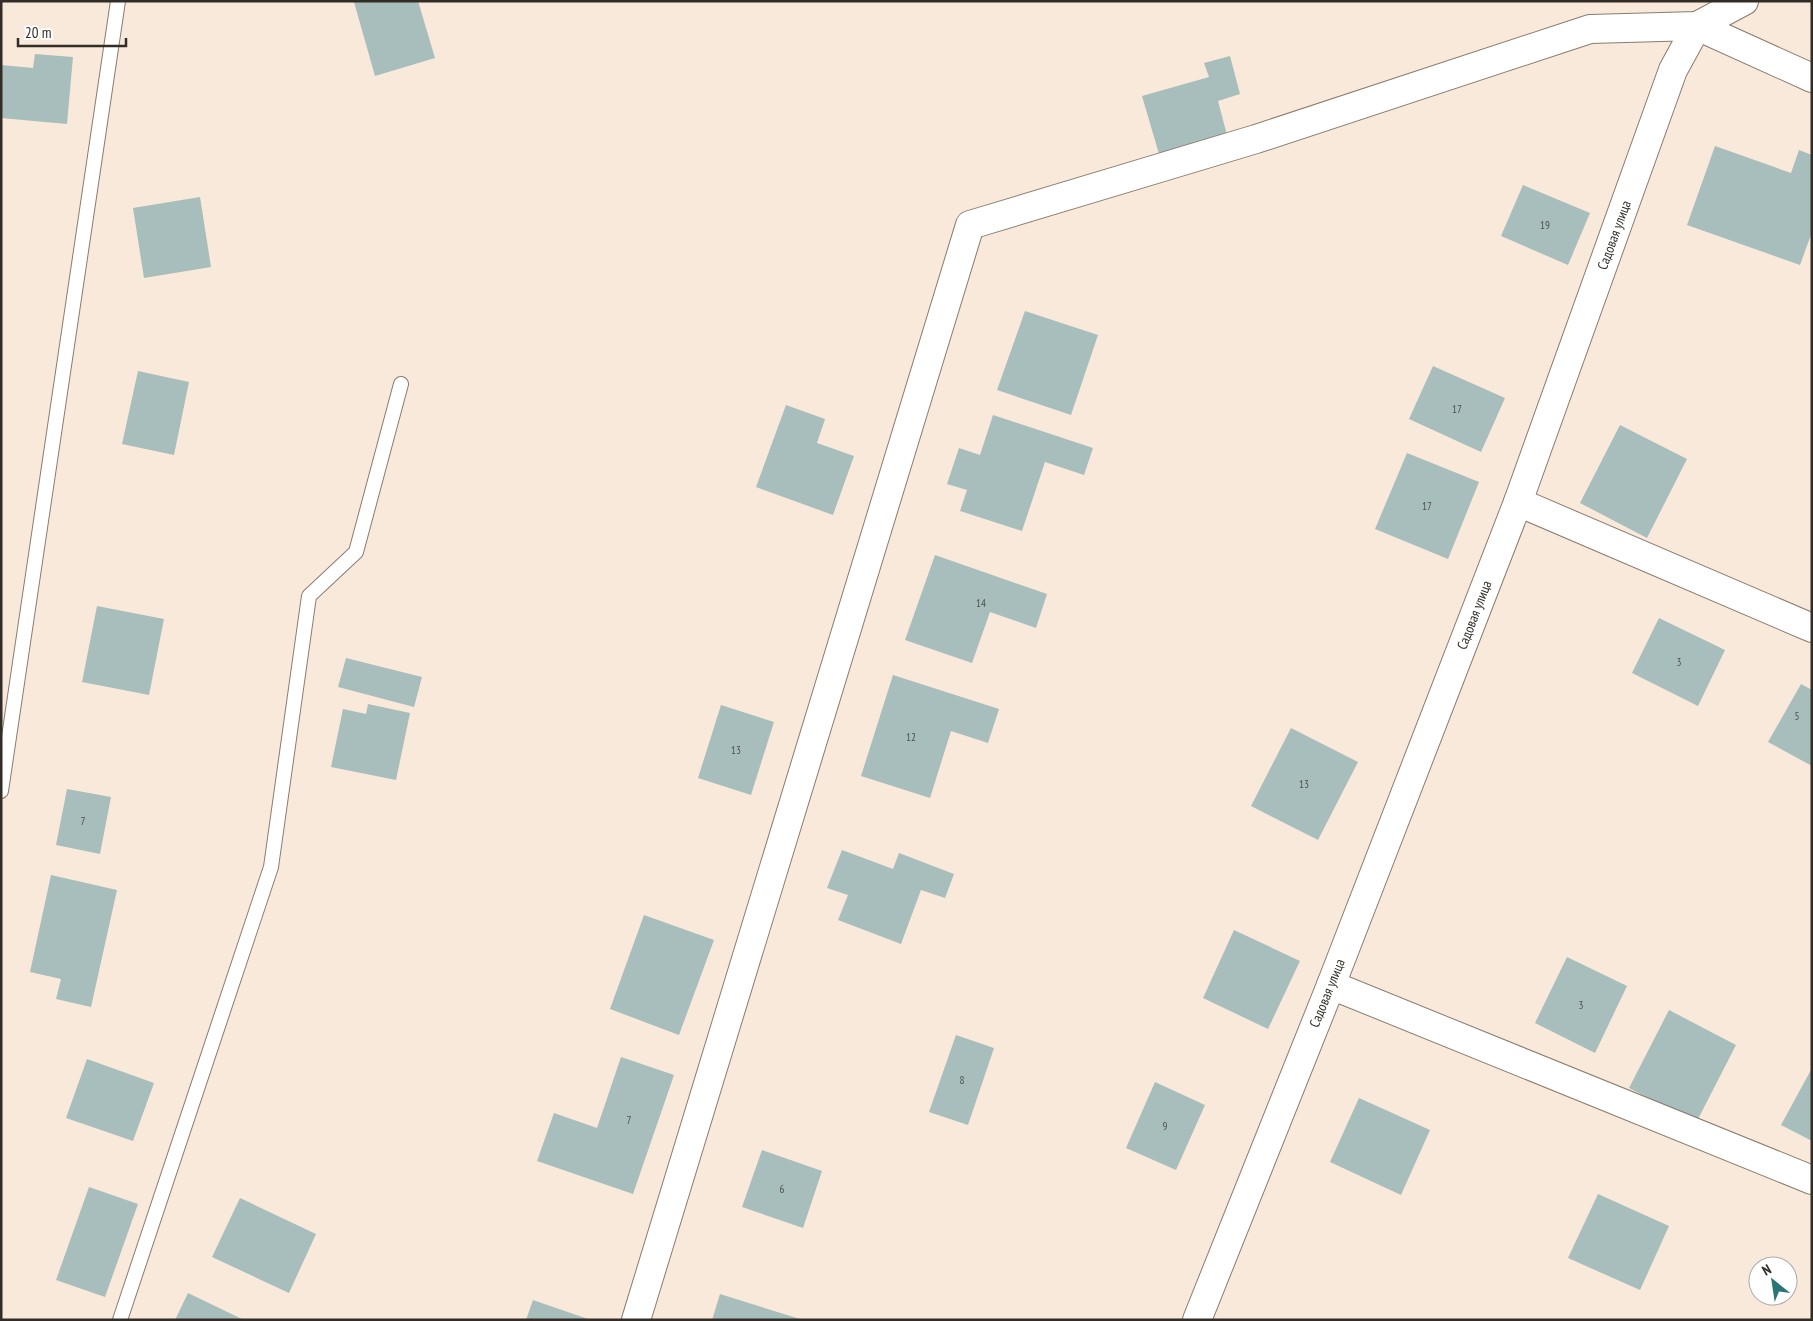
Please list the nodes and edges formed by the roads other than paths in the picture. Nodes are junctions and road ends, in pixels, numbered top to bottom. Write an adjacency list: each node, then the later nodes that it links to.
1 (118, 1): 8 (lane)
2 (1744, 1): 3 (street)
3 (1697, 26): 4 (street); 6 (street, Садовая улица); 12 (street)
4 (1812, 78)
5 (401, 384): 11 (lane)
6 (1518, 502): 7 (street); 9 (street, Садовая улица)
7 (1812, 628)
8 (1, 791)
9 (1331, 985): 10 (street); 13 (street, Садовая улица)
10 (1812, 1180)
11 (120, 1320)
12 (636, 1320)
13 (1197, 1320)

